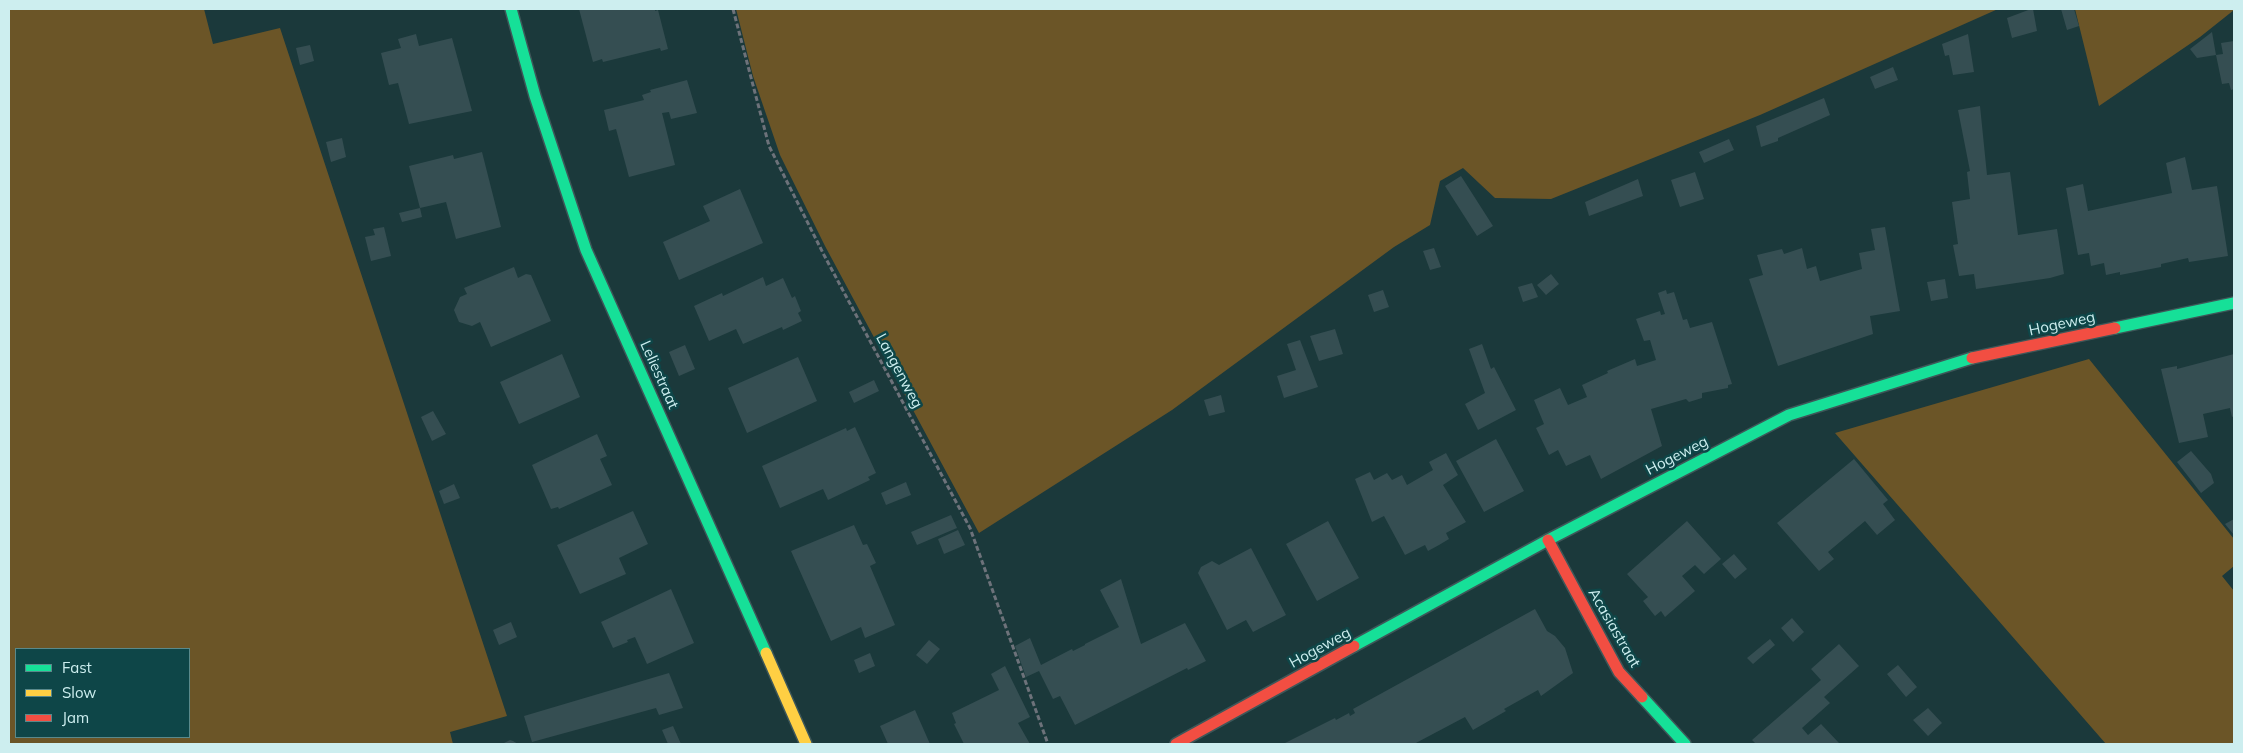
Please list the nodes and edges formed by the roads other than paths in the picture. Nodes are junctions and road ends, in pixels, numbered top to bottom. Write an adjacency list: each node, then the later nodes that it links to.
1 (511, 9): 4 (street, Leliestraat)
2 (2234, 303): 3 (street, Hogeweg)
3 (1548, 540): 5 (street, Hogeweg); 6 (street, Acasiastraat)
4 (806, 744)
5 (1176, 744)
6 (1685, 744)

